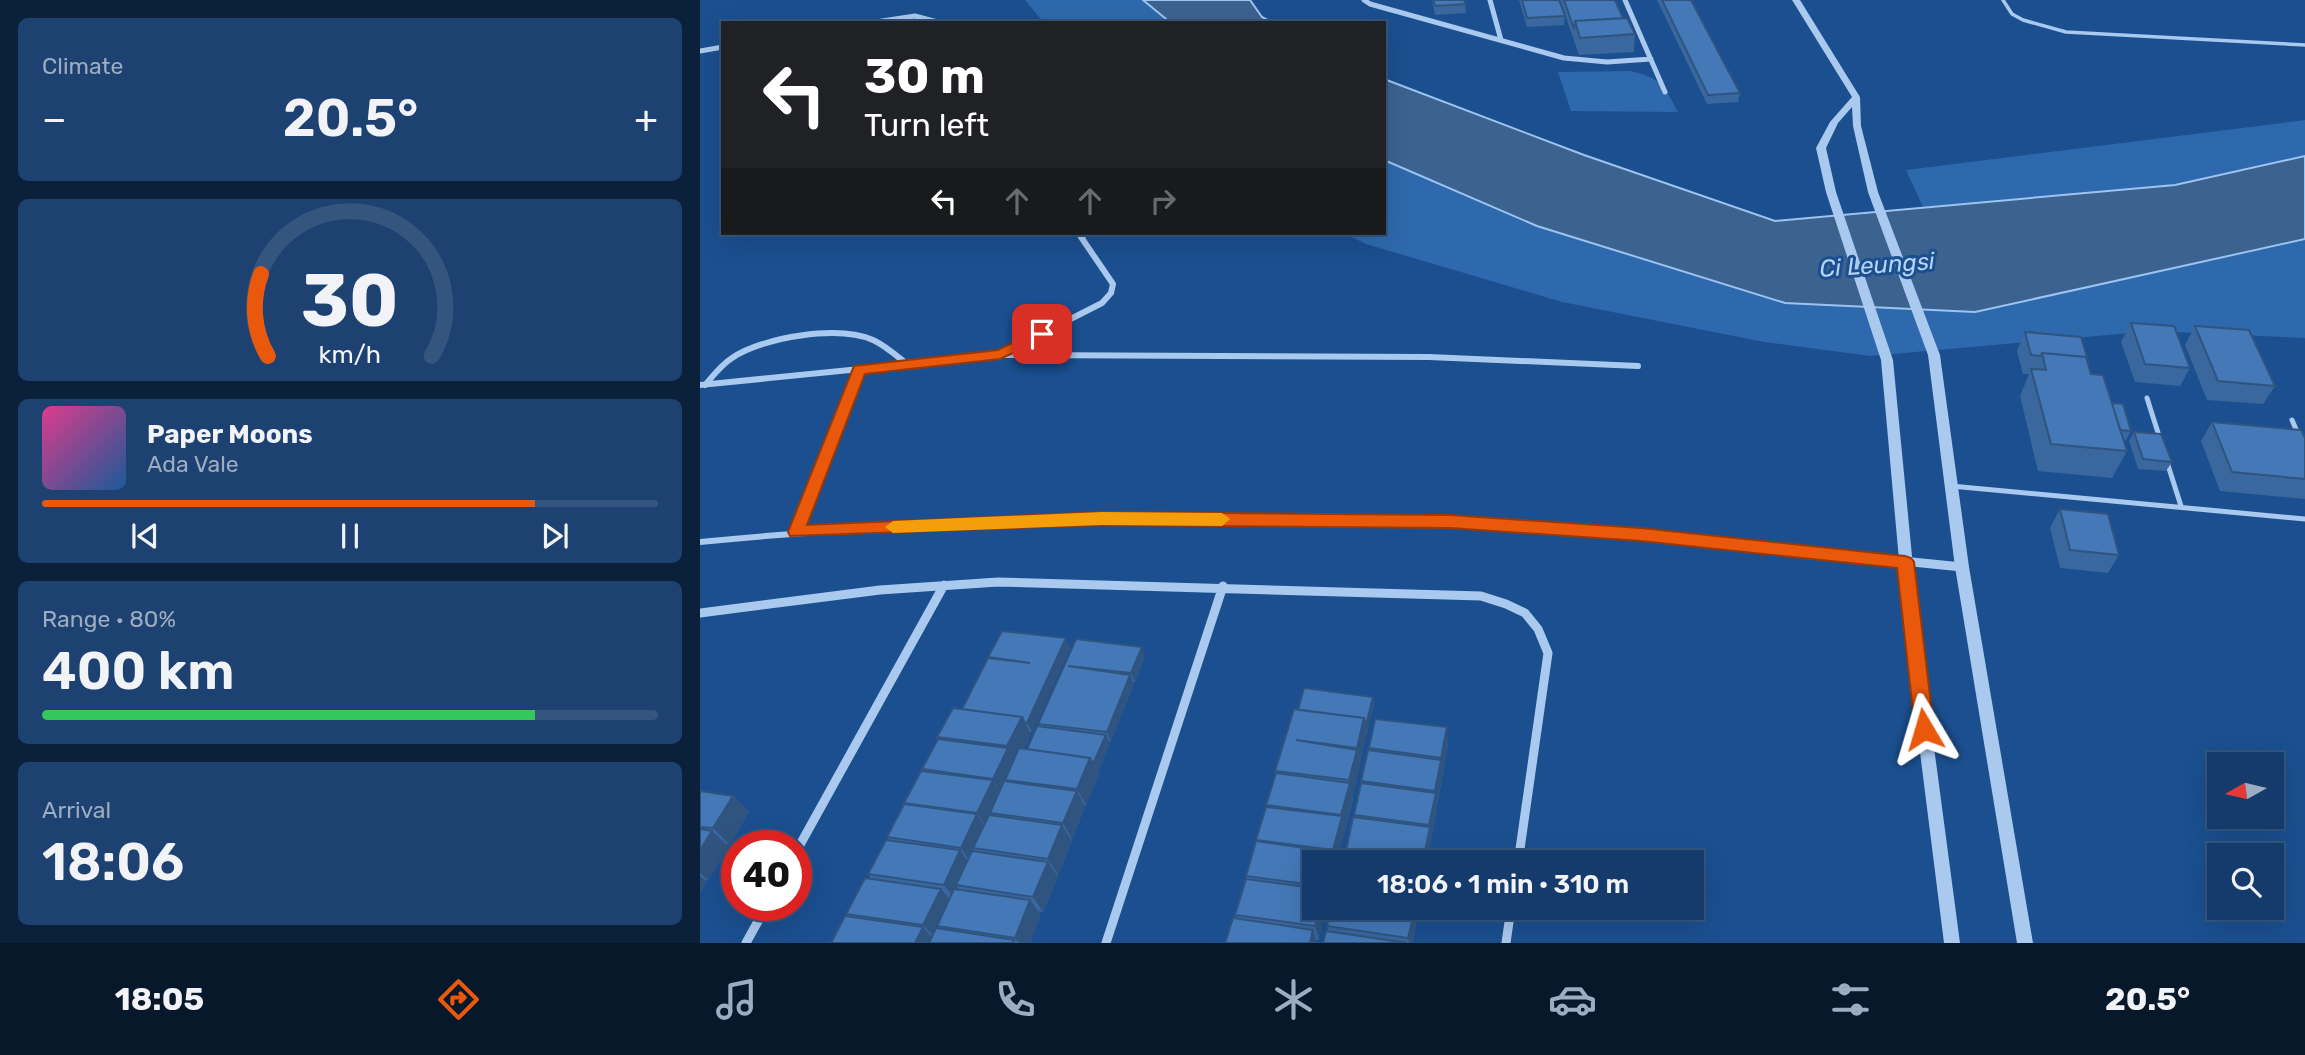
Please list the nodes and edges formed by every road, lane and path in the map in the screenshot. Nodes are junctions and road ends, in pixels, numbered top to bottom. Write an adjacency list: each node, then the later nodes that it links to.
1 (1364, 0): 8 (street)
2 (1490, 0): 8 (street)
3 (1625, 0): 12 (street)
4 (1796, 0): 14 (street)
5 (2003, 0): 9 (lane)
6 (882, 21): 7 (street)
7 (937, 21)
8 (1501, 40): 12 (street)
9 (2305, 45)
10 (721, 47): 11 (street)
11 (700, 51)
12 (1651, 59): 13 (street)
13 (1665, 92)
14 (1856, 97): 15 (street); 33 (street)
15 (1873, 192): 17 (street)
16 (1080, 235): 18 (street)
17 (1917, 314): 28 (street)
18 (1000, 355): 19 (street); 20 (street)
19 (908, 365): 21 (street); 22 (street)
20 (1638, 366)
21 (859, 369): 22 (street); 31 (street)
22 (702, 385)
23 (2147, 398): 26 (lane)
24 (2292, 419): 25 (lane)
25 (2301, 440)
26 (2162, 446)
27 (2166, 458): 29 (lane)
28 (1951, 486): 29 (lane); 34 (street)
29 (2181, 506): 30 (lane)
30 (2305, 519)
31 (796, 532): 32 (street); 33 (street)
32 (700, 542)
33 (1905, 562): 34 (street); 45 (street)
34 (1962, 568): 46 (street)
35 (944, 585): 36 (street); 37 (street); 38 (street)
36 (1223, 586): 39 (street); 43 (street)
37 (700, 613)
38 (808, 830)
39 (1520, 850)
40 (1509, 920): 44 (street)
41 (758, 921): 42 (street)
42 (746, 943)
43 (1106, 943)
44 (1506, 943)
45 (1952, 943)
46 (2025, 943)

